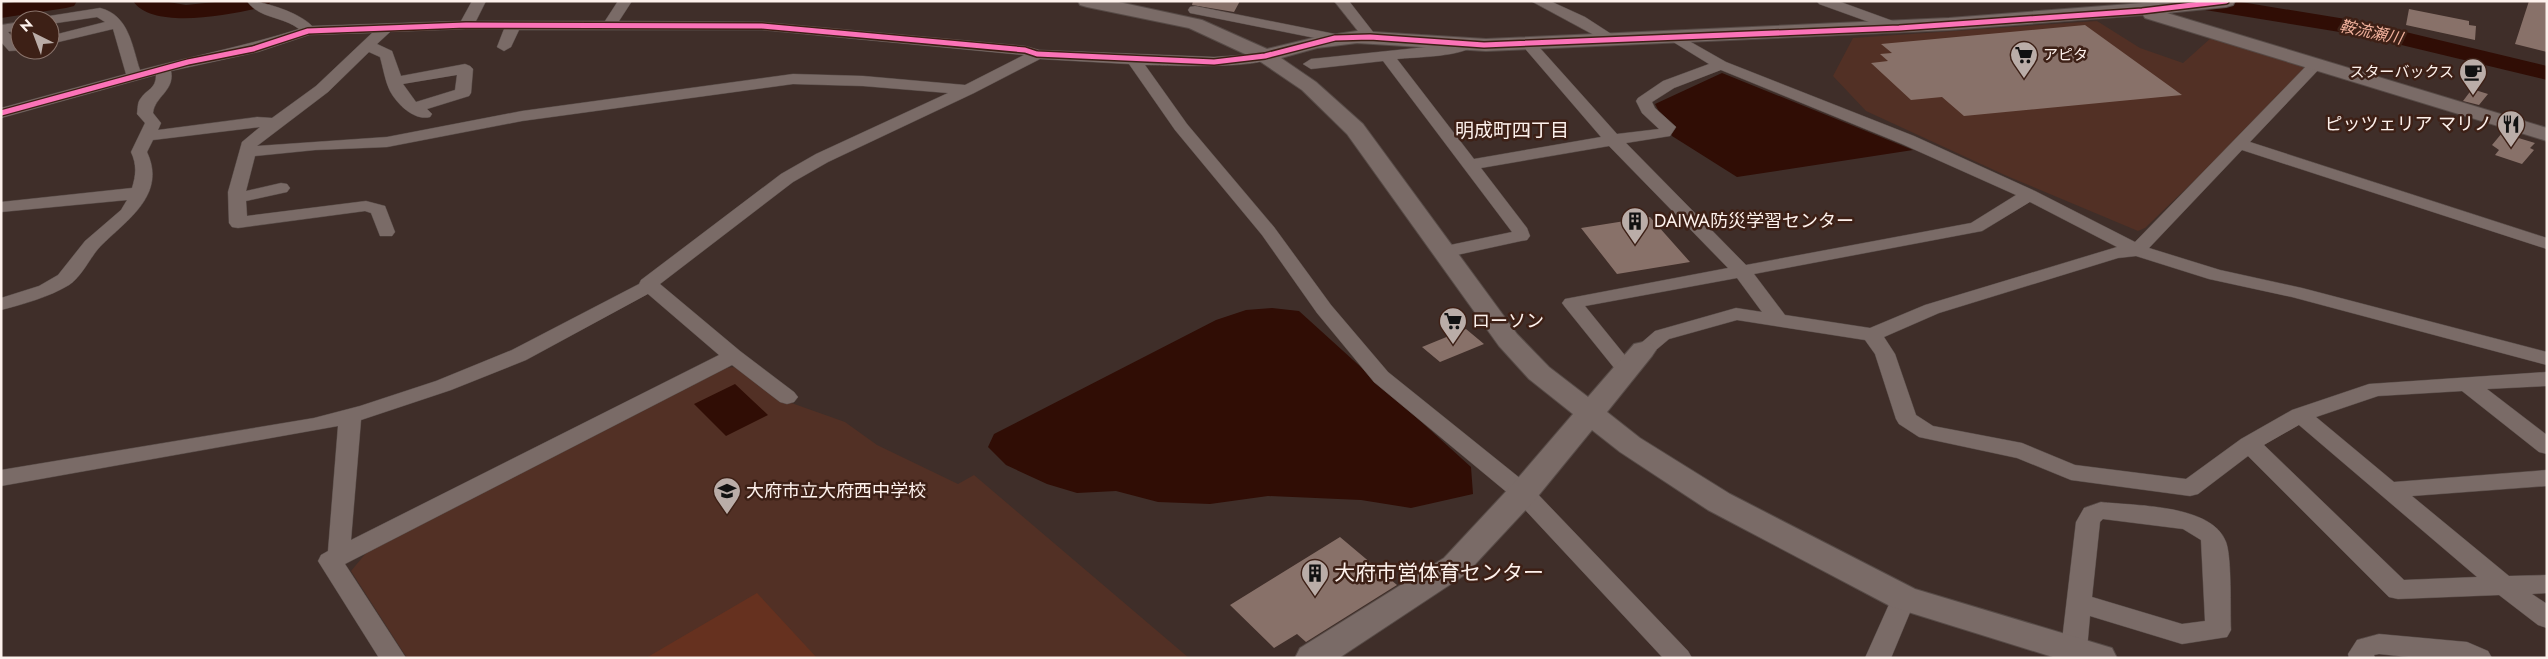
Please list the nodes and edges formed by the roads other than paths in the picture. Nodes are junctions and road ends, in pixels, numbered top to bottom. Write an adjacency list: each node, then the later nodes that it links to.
1 (479, 1): 15 (street)
2 (625, 1): 14 (street)
3 (1087, 1): 32 (street)
4 (1341, 1): 21 (street)
5 (1538, 1): 25 (street)
6 (1824, 1): 18 (street)
7 (2110, 1): 11 (street)
8 (2226, 1): 11 (street)
9 (254, 3): 20 (street)
10 (1195, 10): 24 (street)
11 (2142, 11): 18 (street); 35 (street)
12 (60, 18): 13 (street)
13 (117, 24): 23 (street); 39 (street)
14 (610, 24): 16 (street); 31 (street)
15 (466, 25): 16 (street); 17 (street)
16 (513, 26): 30 (street)
17 (386, 28): 20 (street); 29 (street)
18 (1899, 28): 22 (street)
19 (1, 31): 27 (street)
20 (308, 31): 38 (street)
21 (1370, 37): 24 (street); 28 (street)
22 (1676, 37): 25 (street); 37 (street)
23 (60, 38)
24 (1335, 38): 32 (street)
25 (1612, 39): 26 (street)
26 (1526, 41): 28 (street); 48 (street)
27 (10, 43)
28 (1468, 44): 33 (street)
29 (368, 46): 40 (street); 44 (street)
30 (504, 48)
31 (1037, 54): 34 (street); 41 (street)
32 (1266, 56): 34 (street); 60 (street)
33 (1388, 57): 36 (street); 51 (street)
34 (1134, 60): 80 (street)
35 (2317, 63): 46 (street); 49 (street)
36 (1311, 64)
37 (1721, 65): 48 (street); 54 (street)
38 (162, 69): 39 (street); 47 (street)
39 (134, 76): 43 (street)
40 (396, 81): 42 (street); 42 (street)
41 (969, 90): 45 (street); 62 (street)
42 (414, 108): 45 (street)
43 (1, 112)
44 (275, 123): 47 (street); 55 (street)
45 (434, 132): 50 (street)
46 (2547, 134)
47 (148, 136): 53 (street)
48 (1613, 140): 51 (street); 61 (street)
49 (2240, 144): 58 (street); 59 (street)
50 (253, 151)
51 (1470, 164): 60 (street)
52 (281, 188): 55 (street)
53 (139, 193): 56 (street); 63 (street)
54 (2029, 196): 59 (street); 61 (street)
55 (237, 198): 57 (street)
56 (1, 207)
57 (386, 232)
58 (2547, 244)
59 (2137, 250): 65 (street); 67 (street)
60 (1443, 252): 72 (street)
61 (1744, 272): 64 (street); 68 (street)
62 (650, 286): 66 (street); 74 (street)
63 (1, 304)
64 (1778, 320): 65 (street); 68 (street)
65 (1872, 335): 75 (street)
66 (733, 356): 71 (street); 81 (street)
67 (2547, 359)
68 (1635, 360): 72 (street)
69 (2547, 379): 70 (street)
70 (2467, 384): 73 (street); 76 (street)
71 (787, 397)
72 (1591, 415): 80 (street); 84 (street)
73 (2300, 415): 75 (street); 79 (street)
74 (350, 417): 77 (street); 81 (street)
75 (2249, 444): 83 (street)
76 (2547, 447)
77 (1, 478)
78 (2547, 478): 79 (street)
79 (2389, 490): 83 (street)
80 (1523, 493): 89 (street); 90 (street)
81 (340, 556): 88 (street)
82 (2547, 584): 83 (street)
83 (2505, 587): 86 (street)
84 (1904, 598): 87 (street); 91 (street)
85 (2079, 603): 85 (street); 87 (street)
86 (2547, 618)
87 (2087, 653)
88 (393, 658)
89 (1312, 658)
90 (1679, 658)
91 (1878, 658)
92 (2362, 658): 93 (street)
93 (2479, 658)

